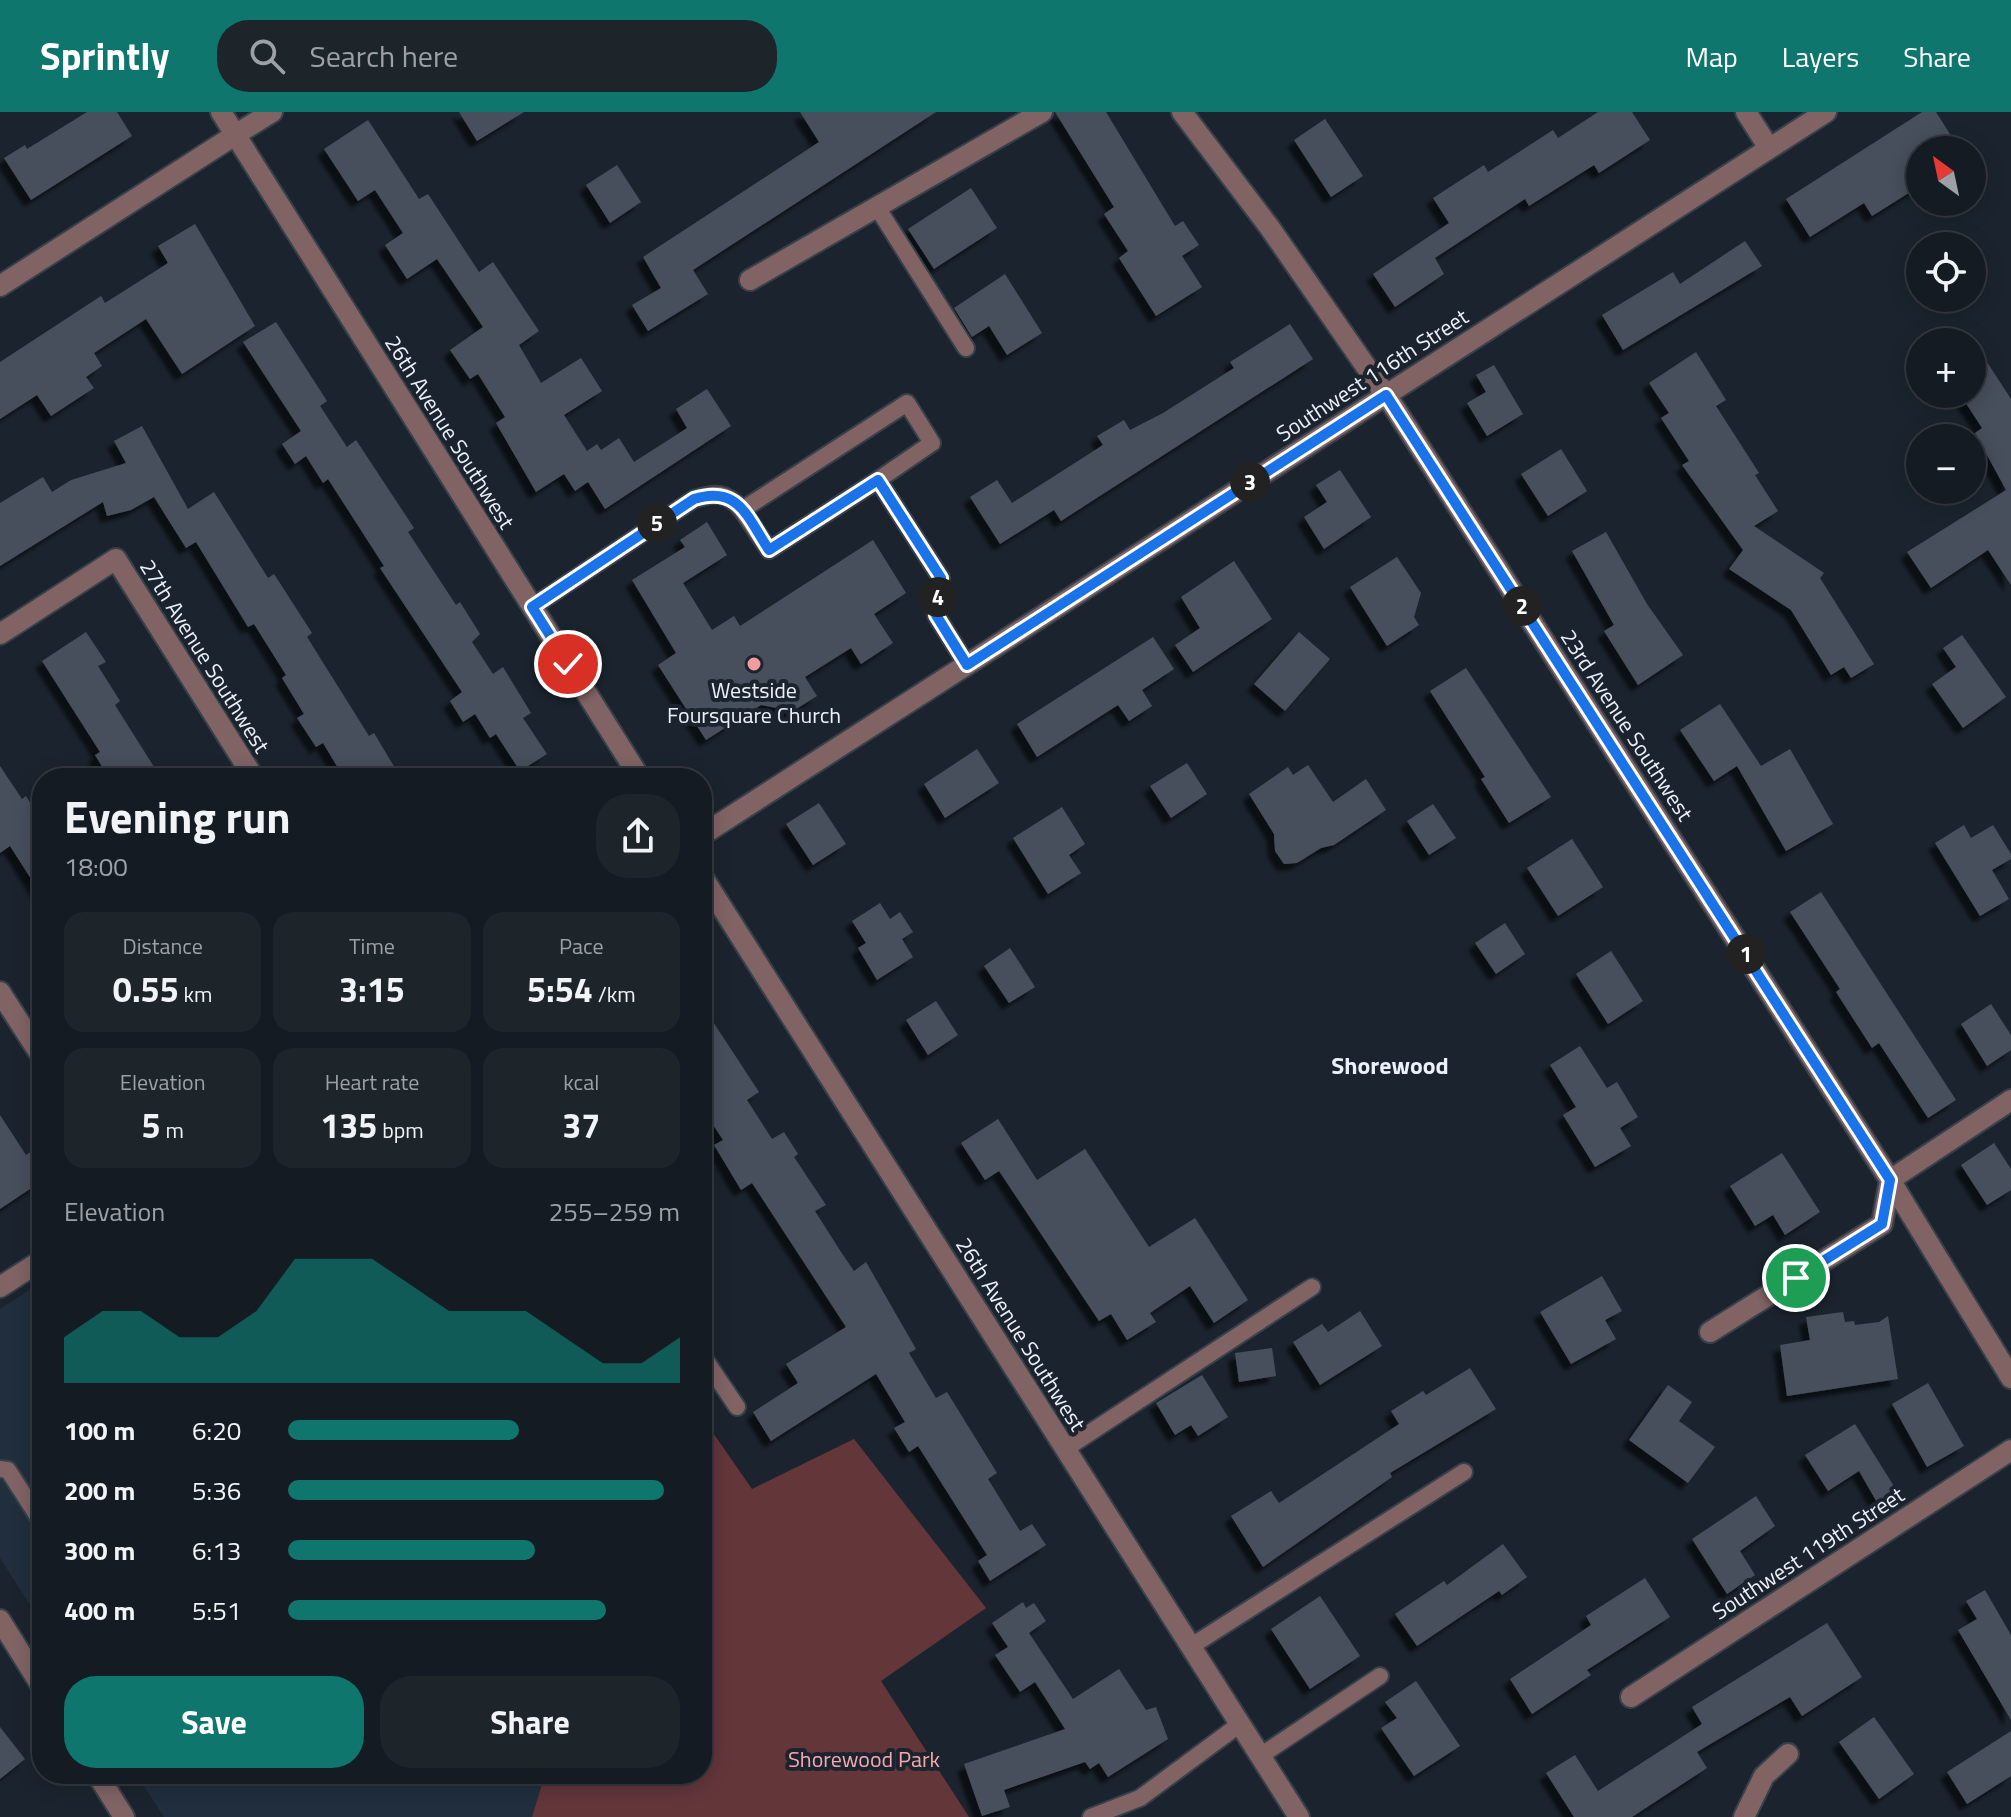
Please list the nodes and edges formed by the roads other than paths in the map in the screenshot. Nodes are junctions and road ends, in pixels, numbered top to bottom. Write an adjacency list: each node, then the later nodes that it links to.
1 (221, 112): 7 (street, 26th Avenue Southwest)
2 (272, 112): 7 (street)
3 (1042, 112): 9 (street)
4 (1182, 112): 13 (street, 23rd Avenue Southwest)
5 (1746, 112): 8 (street)
6 (1826, 112): 8 (street, Southwest 116th Street)
7 (235, 135): 11 (street); 16 (street, 26th Avenue Southwest)
8 (1769, 148): 13 (street, Southwest 116th Street)
9 (877, 207): 10 (street); 12 (lane)
10 (750, 280)
11 (0, 286)
12 (966, 348)
13 (1386, 395): 18 (street, Southwest 116th Street); 26 (street, 23rd Avenue Southwest)
14 (878, 480): 15 (lane); 15 (lane); 18 (lane)
15 (742, 510): 16 (lane)
16 (532, 607): 20 (street, 26th Avenue Southwest)
17 (0, 634): 19 (street, 27th Avenue Southwest)
18 (967, 665): 21 (street, Southwest 116th Street)
19 (248, 768)
20 (634, 768)
21 (712, 829)
22 (712, 892): 34 (street, 26th Avenue Southwest)
23 (0, 992): 24 (street)
24 (32, 1042)
25 (2011, 1100): 26 (street)
26 (1890, 1180): 30 (street); 32 (street, 23rd Avenue Southwest)
27 (32, 1266): 28 (street)
28 (0, 1287)
29 (1312, 1287): 34 (lane)
30 (1710, 1332)
31 (712, 1370): 33 (lane)
32 (2011, 1378)
33 (737, 1407)
34 (1065, 1449): 40 (street, 26th Avenue Southwest)
35 (2011, 1450): 43 (street, Southwest 119th Street)
36 (0, 1469): 38 (lane)
37 (1464, 1472): 40 (lane)
38 (32, 1507)
39 (0, 1620): 41 (street)
40 (1190, 1647): 44 (street, 26th Avenue Southwest)
41 (32, 1671)
42 (1380, 1676): 46 (lane)
43 (1631, 1697)
44 (1240, 1724): 46 (street, 26th Avenue Southwest); 49 (lane)
45 (1788, 1754): 51 (street)
46 (1260, 1756): 50 (street, 26th Avenue Southwest)
47 (103, 1784): 48 (street)
48 (124, 1817)
49 (1091, 1817)
50 (1299, 1817)
51 (1744, 1817)

